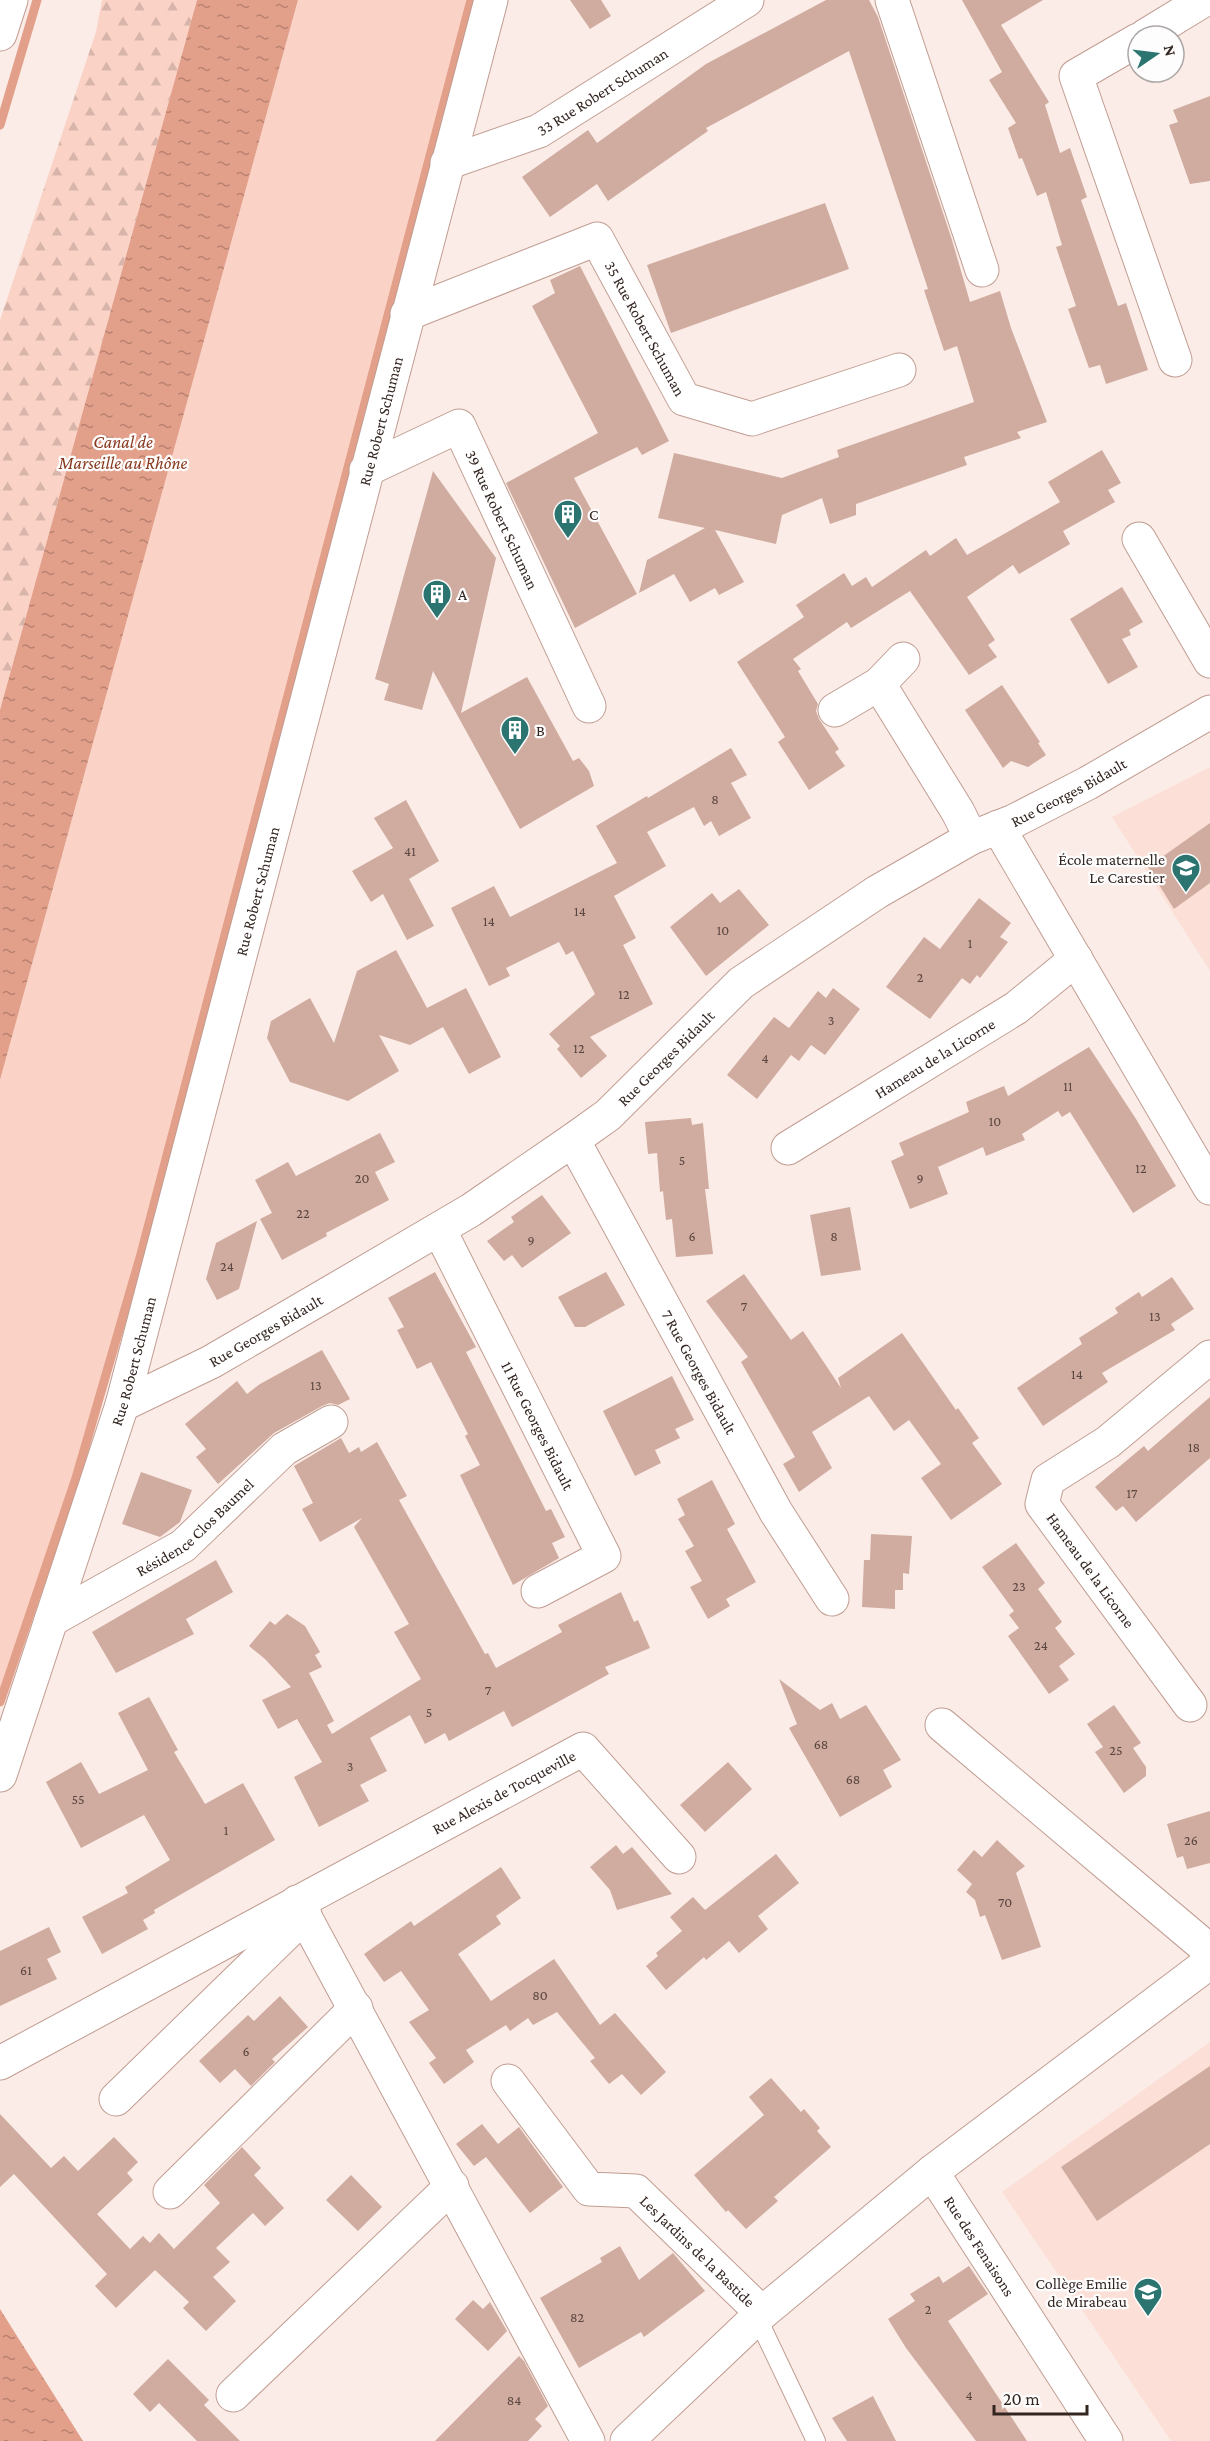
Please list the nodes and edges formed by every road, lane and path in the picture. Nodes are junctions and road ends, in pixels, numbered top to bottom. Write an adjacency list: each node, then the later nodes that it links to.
1 (11, 0): 7 (street)
2 (491, 0): 9 (street, Rue Robert Schuman)
3 (747, 0): 9 (street, 33 Rue Robert Schuman)
4 (892, 0): 10 (street)
5 (1204, 0): 6 (street)
6 (1165, 24)
7 (0, 34)
8 (1126, 47): 12 (street)
9 (447, 163): 11 (street, Rue Robert Schuman)
10 (982, 270)
11 (407, 314): 13 (street, 35 Rue Robert Schuman); 14 (street, Rue Robert Schuman)
12 (1175, 360)
13 (899, 370)
14 (366, 470): 19 (street, 39 Rue Robert Schuman); 29 (street, Rue Robert Schuman)
15 (1139, 539): 17 (street)
16 (903, 659): 18 (street)
17 (1210, 662)
18 (879, 684): 20 (street); 22 (street)
19 (589, 705)
20 (835, 710)
21 (1210, 712): 22 (street, Rue Georges Bidault)
22 (984, 833): 23 (street); 24 (street, Rue Georges Bidault)
23 (1076, 959): 25 (street, Hameau de la Licorne); 26 (street)
24 (573, 1140): 27 (street, Rue Georges Bidault); 32 (street, 7 Rue Georges Bidault)
25 (788, 1148)
26 (1210, 1188)
27 (439, 1229): 29 (street, Rue Georges Bidault); 31 (street, 11 Rue Georges Bidault)
28 (1210, 1357): 34 (street, Hameau de la Licorne)
29 (122, 1405): 33 (street, Rue Robert Schuman)
30 (331, 1422): 33 (street, Résidence Clos Baumel)
31 (538, 1591)
32 (832, 1599)
33 (51, 1620): 36 (street, Rue Robert Schuman)
34 (1190, 1705)
35 (942, 1725): 39 (street)
36 (0, 1775)
37 (678, 1857): 38 (street, Rue Alexis de Tocqueville)
38 (301, 1908): 41 (street); 42 (street, Rue Alexis de Tocqueville); 44 (street)
39 (1210, 1951)
40 (1210, 1962): 45 (street)
41 (356, 2008): 46 (street); 47 (street)
42 (0, 2063)
43 (508, 2082): 48 (street, Les Jardins de la Bastide)
44 (116, 2099)
45 (932, 2172): 48 (street); 53 (street, Rue des Fenaisons)
46 (452, 2187): 49 (street); 50 (street)
47 (170, 2192)
48 (759, 2315): 51 (street); 52 (lane)
49 (233, 2395)
50 (588, 2441)
51 (627, 2441)
52 (816, 2441)
53 (1106, 2441)

